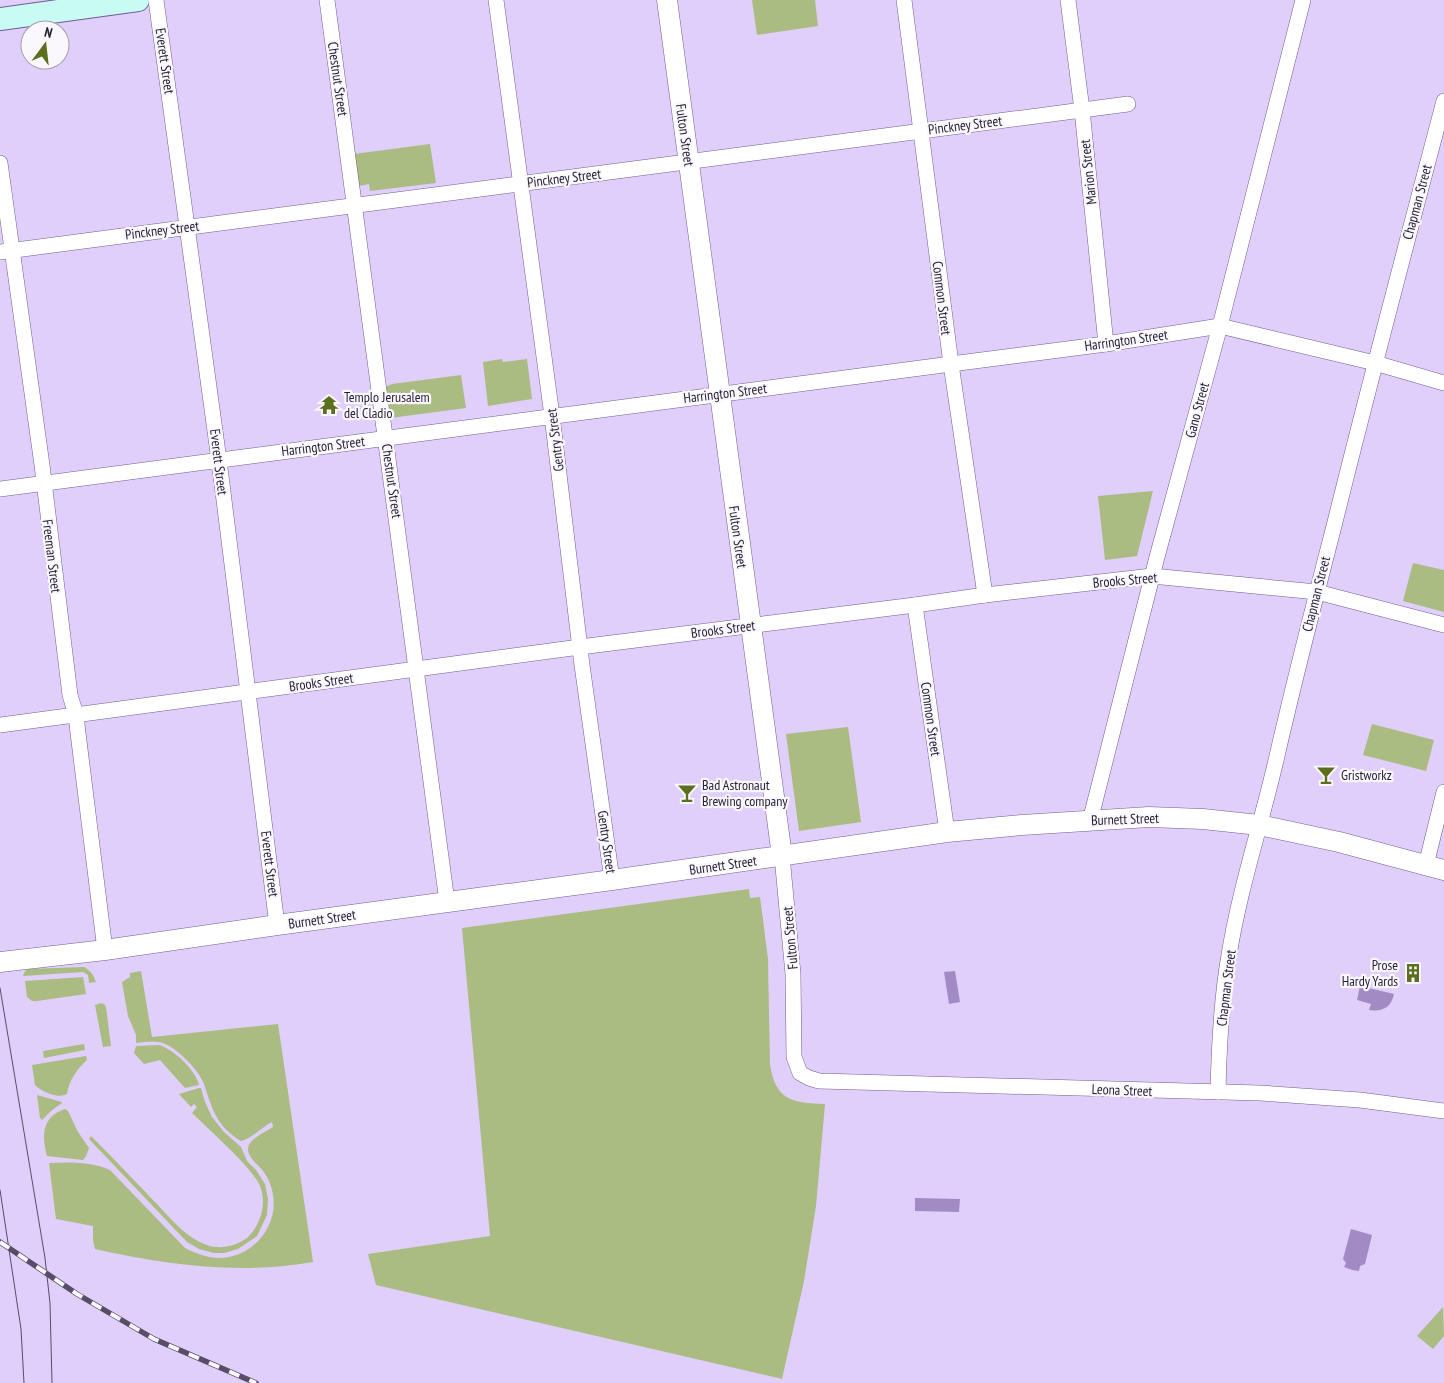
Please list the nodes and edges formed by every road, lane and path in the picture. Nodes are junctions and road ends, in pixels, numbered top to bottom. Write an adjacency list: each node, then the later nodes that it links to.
1 (138, 0): 9 (main road)
2 (156, 0): 18 (street, Everett Street)
3 (327, 0): 17 (street, Chestnut Street)
4 (496, 0): 16 (street, Gentry Street)
5 (667, 0): 14 (street, Fulton Street)
6 (904, 0): 13 (street, Common Street)
7 (1068, 0): 12 (street, Marion Street)
8 (1303, 0): 20 (street, Gano Street)
9 (0, 19)
10 (1444, 101): 22 (street, Chapman Street)
11 (1128, 104): 12 (street, Pinckney Street)
12 (1082, 110): 13 (street, Pinckney Street); 21 (street, Marion Street)
13 (921, 131): 14 (street, Pinckney Street); 23 (street, Common Street)
14 (689, 161): 16 (street, Pinckney Street); 25 (street, Fulton Street)
15 (0, 163): 19 (street, Freeman Street)
16 (521, 183): 17 (street, Pinckney Street); 26 (street, Gentry Street)
17 (354, 205): 18 (street, Pinckney Street); 27 (street, Chestnut Street)
18 (188, 227): 19 (street, Pinckney Street); 28 (street, Everett Street)
19 (6, 251): 29 (street, Freeman Street)
20 (1220, 326): 21 (street, Harrington Street); 22 (street, Harrington Street); 31 (street, Gano Street)
21 (1106, 344): 23 (street, Harrington Street)
22 (1375, 363): 24 (street, Harrington Street); 32 (street, Chapman Street)
23 (951, 364): 25 (street, Harrington Street); 33 (street, Common Street)
24 (1444, 383)
25 (719, 394): 26 (street, Harrington Street); 35 (street, Fulton Street)
26 (552, 416): 27 (street, Harrington Street); 37 (street, Gentry Street)
27 (386, 438): 28 (street, Harrington Street); 38 (street, Chestnut Street)
28 (219, 460): 29 (street, Harrington Street); 39 (street, Everett Street)
29 (43, 484): 30 (street, Harrington Street); 40 (street, Freeman Street)
30 (0, 489)
31 (1152, 576): 32 (street, Brooks Street); 33 (street, Brooks Street); 43 (street, Gano Street)
32 (1317, 592): 36 (street, Brooks Street); 44 (street, Chapman Street)
33 (985, 595): 34 (street, Brooks Street)
34 (915, 605): 35 (street, Brooks Street); 45 (street, Common Street)
35 (750, 625): 37 (street, Brooks Street); 46 (street, Fulton Street)
36 (1444, 625)
37 (580, 647): 38 (street, Brooks Street); 48 (street, Gentry Street)
38 (417, 670): 39 (street, Brooks Street); 49 (street, Chestnut Street)
39 (248, 692): 40 (street, Brooks Street); 50 (street, Everett Street)
40 (76, 715): 41 (street, Brooks Street); 51 (street, Freeman Street)
41 (0, 726)
42 (1444, 792): 47 (street)
43 (1090, 821): 44 (street, Burnett Street); 45 (street, Burnett Street)
44 (1259, 825): 47 (street, Burnett Street); 54 (street, Chapman Street)
45 (947, 832): 46 (street, Burnett Street)
46 (782, 856): 48 (street, Burnett Street); 53 (street, Fulton Street)
47 (1435, 867)
48 (612, 880): 49 (street, Burnett Street)
49 (447, 902): 50 (street, Burnett Street)
50 (277, 925): 51 (street, Burnett Street)
51 (105, 950): 52 (street, Burnett Street)
52 (0, 962)
53 (800, 1073): 54 (street, Leona Street)
54 (1218, 1092): 55 (street, Leona Street)
55 (1444, 1110)

